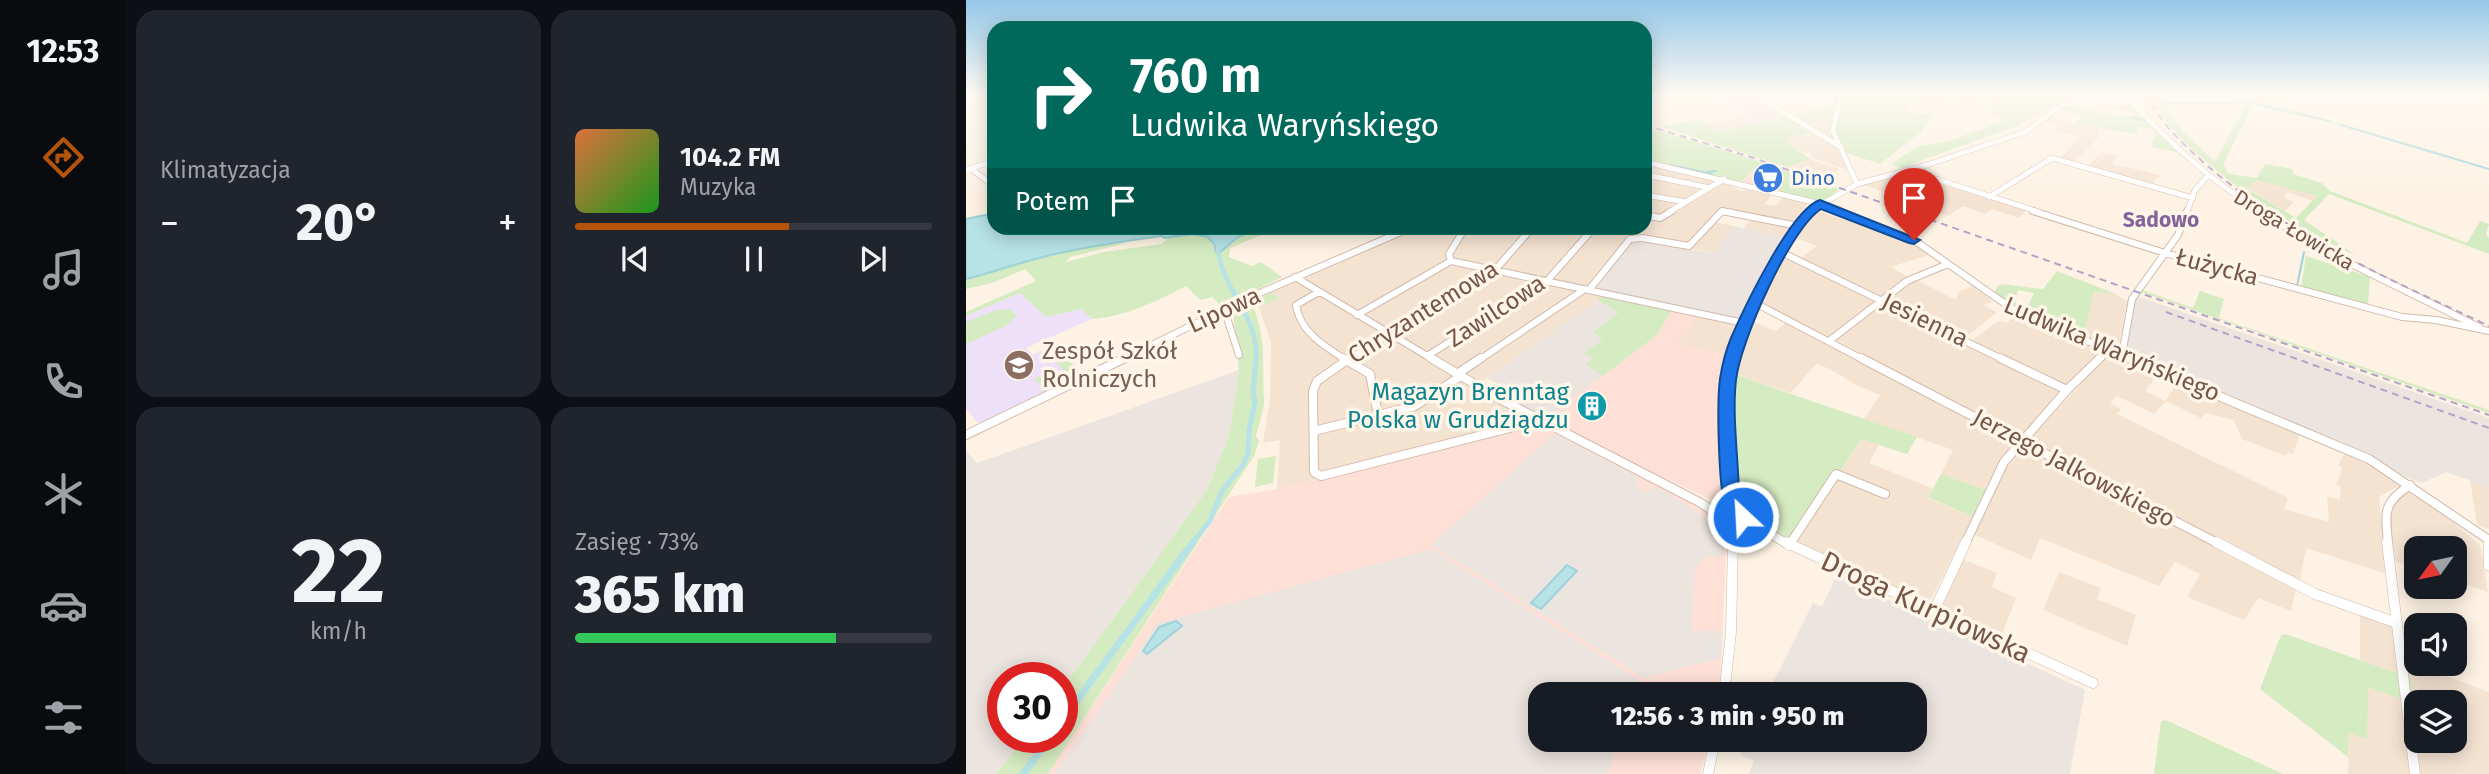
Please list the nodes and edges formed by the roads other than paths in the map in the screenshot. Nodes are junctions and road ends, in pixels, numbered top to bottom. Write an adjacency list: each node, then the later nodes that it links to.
1 (1813, 130): 5 (street)
2 (1833, 130): 5 (street)
3 (2028, 130): 9 (street)
4 (2157, 130): 11 (street, Droga Łowicka)
5 (1842, 148): 14 (street)
6 (987, 162): 8 (street)
7 (1652, 164): 12 (street, Ludwika Waryńskiego)
8 (967, 169): 13 (street)
9 (1909, 171): 14 (street); 17 (street, Łużycka)
10 (1652, 176): 15 (street)
11 (2208, 176): 18 (street); 43 (street, Droga Łowicka)
12 (1724, 179): 15 (street); 21 (street, Ludwika Waryńskiego)
13 (987, 181)
14 (1857, 184): 19 (street)
15 (1710, 188): 20 (street)
16 (1652, 196): 20 (street)
17 (1989, 197): 18 (street); 30 (street, Łużycka)
18 (2193, 198): 30 (street)
19 (1831, 201): 21 (street); 22 (street)
20 (1686, 202): 23 (street)
21 (1820, 204): 22 (street, Ludwika Waryńskiego); 24 (street)
22 (1841, 211): 32 (street, Ludwika Waryńskiego)
23 (1652, 216)
24 (1798, 226): 29 (street); 36 (street)
25 (1394, 235): 34 (street, Lipowa)
26 (1461, 235): 31 (street)
27 (1526, 235): 33 (street, Chryzantemowa)
28 (1584, 235): 35 (street, Zawilcowa)
29 (1781, 252): 38 (street, Jesienna); 39 (street)
30 (2165, 253): 43 (street, Łużycka); 48 (street)
31 (1451, 261): 33 (street); 41 (street)
32 (1948, 264): 38 (street); 46 (street, Ludwika Waryńskiego)
33 (1495, 270): 35 (street); 44 (street, Chryzantemowa)
34 (1296, 277): 37 (street); 40 (street, Lipowa)
35 (1548, 281): 36 (street); 49 (street, Zawilcowa)
36 (1587, 289): 42 (street); 51 (street)
37 (1319, 292): 41 (street); 50 (street)
38 (1883, 299): 45 (street); 52 (street, Jesienna)
39 (1755, 303): 42 (street); 45 (street, Jerzego Jalkowskiego)
40 (1224, 309): 47 (street); 56 (street, Lipowa)
41 (1357, 315): 44 (street)
42 (1745, 323): 60 (street)
43 (2489, 331)
44 (1390, 334): 49 (street); 50 (street, Chryzantemowa)
45 (1829, 341): 57 (street, Jerzego Jalkowskiego)
46 (2109, 349): 48 (street, Ludwika Waryńskiego); 52 (street)
47 (1239, 355)
48 (2122, 355): 58 (street, Ludwika Waryńskiego)
49 (1427, 356): 51 (street)
50 (1348, 359): 53 (street); 55 (street, Chryzantemowa)
51 (1459, 375): 53 (street); 54 (street)
52 (2067, 390): 57 (street)
53 (1378, 415): 55 (street)
54 (1541, 420): 55 (street, Chryzantemowa); 60 (street)
55 (1314, 431)
56 (966, 435)
57 (2022, 441): 65 (street); 66 (street, Jerzego Jalkowskiego)
58 (2410, 485): 62 (street, Ludwika Waryńskiego); 66 (street)
59 (1885, 494): 63 (street)
60 (1724, 510): 61 (street); 61 (street)
61 (1736, 523): 63 (street, Droga Kurpiowska); 67 (street)
62 (2489, 541): 64 (street)
63 (1789, 544): 65 (street, Droga Kurpiowska)
64 (2489, 566)
65 (1934, 611): 68 (street, Droga Kurpiowska)
66 (2398, 623): 71 (street)
67 (1726, 682)
68 (2093, 684)
69 (1713, 752): 70 (street)
70 (1708, 774)
71 (2415, 774)

